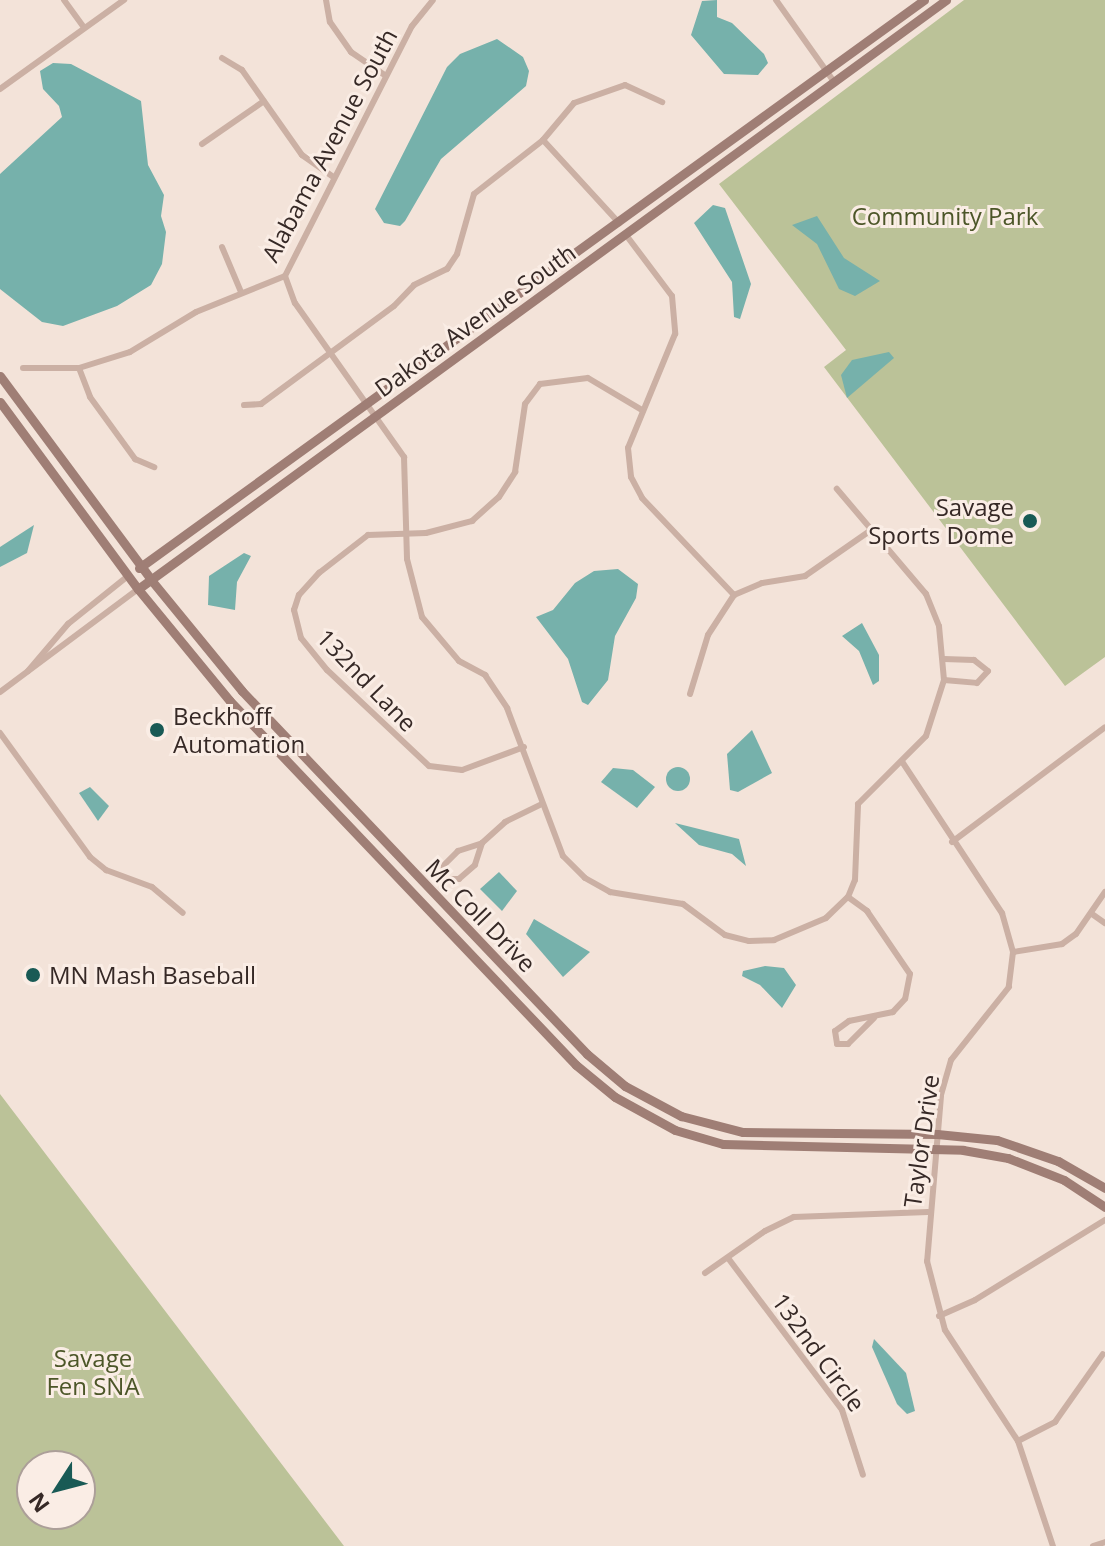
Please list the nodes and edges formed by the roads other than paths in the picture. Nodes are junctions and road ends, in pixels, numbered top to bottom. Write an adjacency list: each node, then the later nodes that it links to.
1 (64, 0): 8 (street)
2 (124, 0): 8 (street)
3 (326, 0): 11 (street)
4 (433, 0): 11 (street, Alabama Avenue South)
5 (776, 0): 10 (street)
6 (924, 0): 10 (main road, Dakota Avenue South)
7 (946, 0): 12 (main road, Dakota Avenue South)
8 (84, 28): 13 (street)
9 (222, 58): 14 (street)
10 (825, 72): 12 (street); 19 (main road, Dakota Avenue South)
11 (386, 76): 18 (street, Alabama Avenue South)
12 (835, 83): 20 (main road, Dakota Avenue South)
13 (0, 89)
14 (264, 101): 17 (street); 18 (street)
15 (662, 102): 16 (street)
16 (543, 140): 19 (street); 24 (street)
17 (202, 144)
18 (332, 176): 22 (street, Alabama Avenue South)
19 (619, 223): 30 (main road, Dakota Avenue South)
20 (626, 235): 31 (street); 32 (main road, Dakota Avenue South)
21 (222, 247): 23 (street)
22 (285, 276): 23 (street, Alabama Avenue South); 24 (street)
23 (241, 292): 26 (street, Alabama Avenue South)
24 (330, 354): 29 (street); 30 (street)
25 (23, 368): 26 (street, Alabama Avenue South)
26 (79, 368): 33 (street)
27 (0, 376): 37 (main road, Mc Coll Drive)
28 (0, 402): 38 (main road, Mc Coll Drive)
29 (244, 405)
30 (367, 406): 32 (street); 37 (main road, Dakota Avenue South)
31 (642, 410): 36 (street, 132nd Lane); 41 (street)
32 (375, 418): 36 (street); 39 (main road, Dakota Avenue South)
33 (154, 467)
34 (837, 489): 35 (street)
35 (874, 528): 41 (street); 42 (street)
36 (407, 533): 49 (street); 49 (street, 132nd Lane)
37 (141, 567): 38 (main road, Dakota Avenue South); 39 (main road, Mc Coll Drive)
38 (128, 576): 40 (main road, Mc Coll Drive); 43 (street, Dakota Avenue South)
39 (152, 581): 40 (main road, Dakota Avenue South); 55 (main road, Mc Coll Drive)
40 (138, 589): 43 (street, Dakota Avenue South); 58 (main road, Mc Coll Drive)
41 (734, 595): 46 (street)
42 (944, 659): 44 (street); 44 (street)
43 (28, 671): 45 (street, Dakota Avenue South)
44 (944, 680): 50 (street)
45 (0, 692)
46 (690, 694)
47 (1105, 727): 52 (street)
48 (0, 733): 59 (street)
49 (524, 747): 51 (street)
50 (903, 763): 52 (street, Taylor Drive); 57 (street)
51 (540, 805): 53 (street); 57 (street)
52 (952, 842): 62 (street, Taylor Drive)
53 (482, 843): 54 (street); 54 (street)
54 (443, 879): 55 (street)
55 (432, 892): 58 (street); 64 (main road, Mc Coll Drive)
56 (1105, 892): 60 (street)
57 (848, 897): 63 (street)
58 (421, 903): 65 (main road, Mc Coll Drive)
59 (183, 913)
60 (1092, 914): 61 (street); 62 (street)
61 (1105, 923)
62 (1013, 952): 64 (street, Taylor Drive)
63 (874, 1018): 63 (street)
64 (937, 1134): 65 (street, Taylor Drive); 66 (main road, Mc Coll Drive)
65 (935, 1149): 67 (main road, Mc Coll Drive); 68 (street, Taylor Drive)
66 (1105, 1188)
67 (1105, 1207)
68 (928, 1212): 70 (street); 72 (street, Taylor Drive)
69 (1105, 1220): 72 (street)
70 (728, 1258): 71 (street); 75 (street, 132nd Circle)
71 (705, 1273)
72 (939, 1316): 74 (street, Taylor Drive)
73 (1103, 1354): 74 (street)
74 (1018, 1441): 77 (street, Taylor Drive)
75 (863, 1475)
76 (1105, 1542): 78 (street)
77 (1053, 1546)
78 (1093, 1546)

